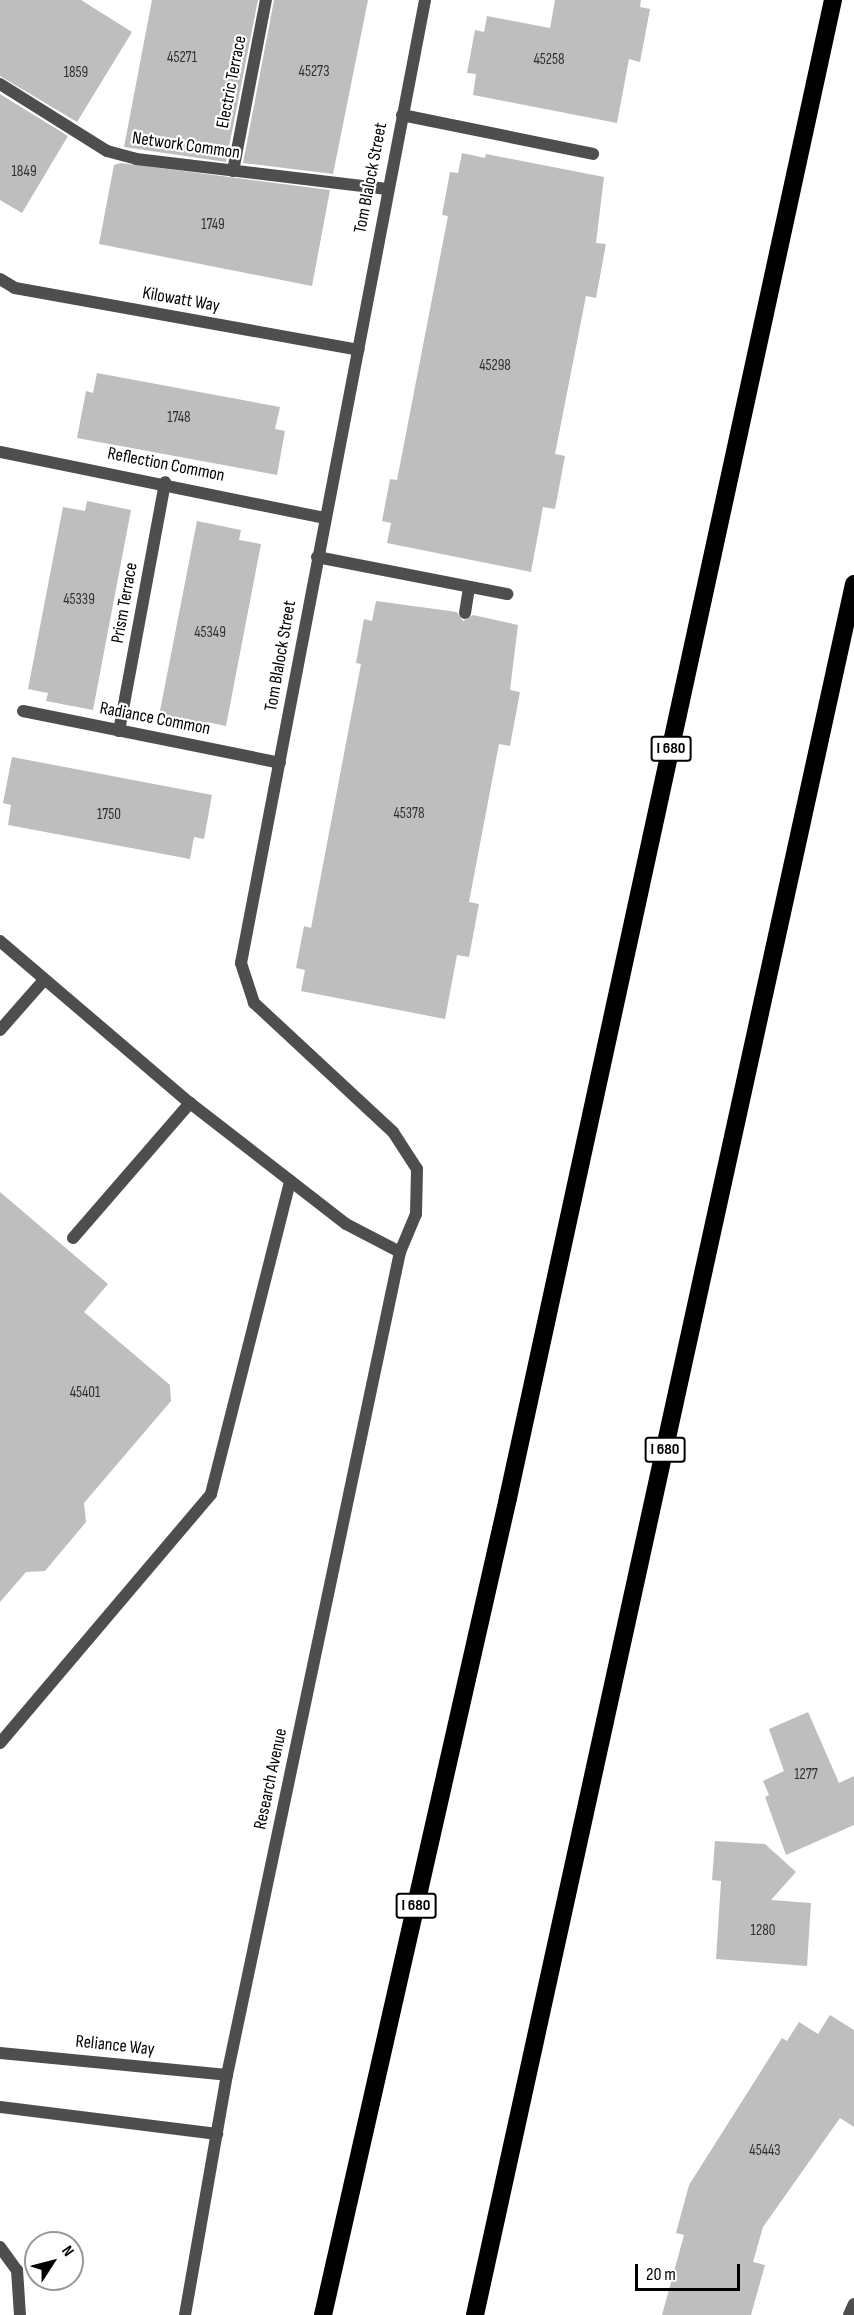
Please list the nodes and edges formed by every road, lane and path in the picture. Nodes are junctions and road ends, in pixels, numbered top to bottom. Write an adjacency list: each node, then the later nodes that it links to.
1 (266, 0): 7 (street, Electric Terrace)
2 (425, 0): 5 (street, Tom Blalock Street)
3 (833, 0): 38 (highway, I 680)
4 (0, 84): 7 (street, Network Common)
5 (402, 115): 6 (street); 8 (street, Tom Blalock Street)
6 (593, 154)
7 (234, 171): 8 (street, Network Common)
8 (387, 189): 10 (street, Tom Blalock Street)
9 (0, 279): 10 (street, Kilowatt Way)
10 (358, 350): 13 (street, Tom Blalock Street)
11 (0, 452): 12 (street, Reflection Common)
12 (165, 482): 13 (street, Reflection Common); 20 (street, Prism Terrace)
13 (324, 518): 14 (street, Tom Blalock Street)
14 (317, 557): 16 (street); 21 (street, Tom Blalock Street)
15 (854, 584): 39 (highway, I 680)
16 (469, 586): 17 (street); 18 (street)
17 (507, 594)
18 (465, 614)
19 (23, 711): 20 (street, Radiance Common)
20 (120, 731): 21 (street, Radiance Common)
21 (280, 763): 28 (street, Tom Blalock Street)
22 (0, 941): 23 (street)
23 (44, 980): 24 (street); 25 (street)
24 (0, 1030)
25 (190, 1104): 26 (street); 27 (street)
26 (290, 1181): 28 (street); 29 (street)
27 (73, 1238)
28 (400, 1252): 31 (street, Research Avenue)
29 (0, 1743)
30 (0, 2053): 31 (street, Reliance Way)
31 (226, 2074): 33 (street, Research Avenue)
32 (0, 2107): 33 (street)
33 (217, 2134): 37 (street, Research Avenue)
34 (0, 2247): 36 (street)
35 (854, 2304): 40 (street)
36 (20, 2315)
37 (185, 2315)
38 (323, 2315)
39 (475, 2315)
40 (849, 2315)

